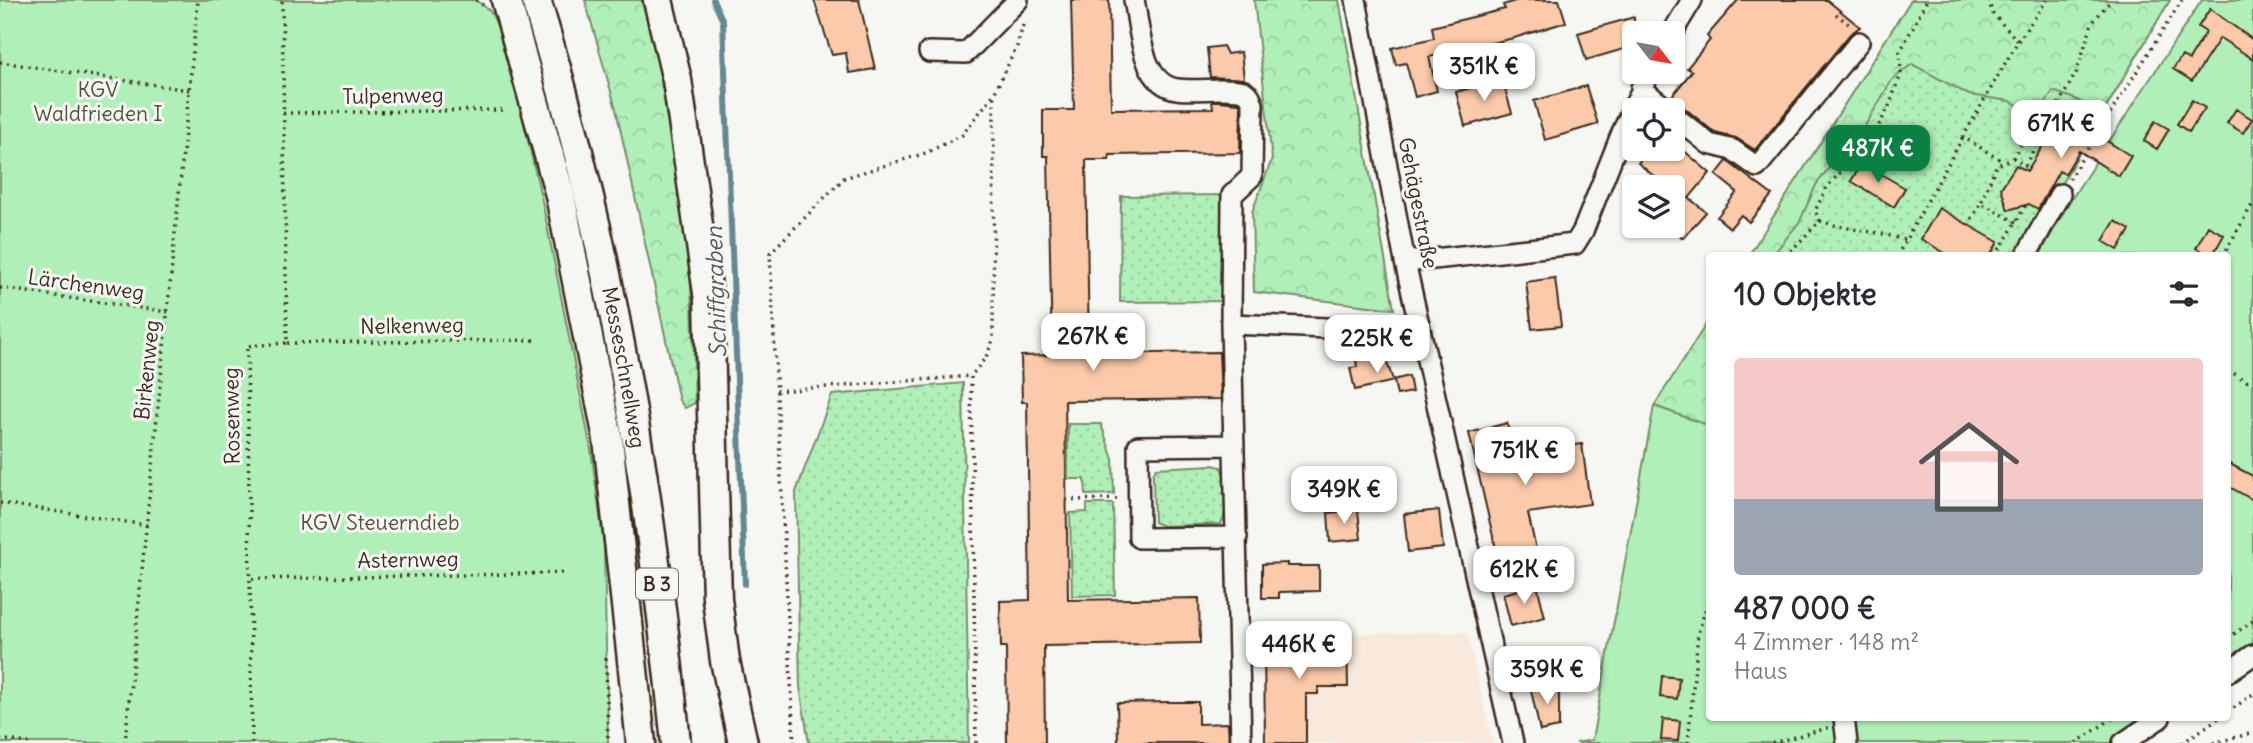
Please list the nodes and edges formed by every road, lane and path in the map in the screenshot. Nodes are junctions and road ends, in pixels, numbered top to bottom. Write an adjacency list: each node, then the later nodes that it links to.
1 (198, 0): 24 (path, Birkenweg)
2 (282, 0): 27 (path)
3 (476, 0): 14 (path)
4 (536, 0): 85 (highway, Messeschnellweg / B 3)
5 (658, 0): 86 (highway)
6 (1134, 0): 50 (street)
7 (1356, 0): 47 (street, Gehägestraße)
8 (1692, 0): 18 (street)
9 (1927, 0): 38 (path)
10 (1988, 0): 19 (path)
11 (2047, 0): 19 (path)
12 (2111, 0): 29 (path)
13 (2182, 0): 34 (path)
14 (498, 5): 84 (highway)
15 (1022, 6): 21 (street); 25 (path)
16 (1836, 14): 17 (path)
17 (1841, 18)
18 (1679, 21)
19 (2018, 41): 31 (path)
20 (1859, 42): 28 (street)
21 (929, 52)
22 (0, 62): 24 (path)
23 (1644, 84): 47 (street)
24 (189, 90): 49 (path, Birkenweg)
25 (993, 94): 55 (path); 57 (path)
26 (504, 110): 27 (path, Tulpenweg)
27 (283, 113): 53 (path)
28 (1685, 125)
29 (2048, 126): 30 (path); 32 (path); 32 (path)
30 (2062, 135)
31 (1963, 136): 33 (path); 41 (path)
32 (2012, 158): 33 (path)
33 (2002, 161): 36 (path)
34 (2060, 194): 45 (street)
35 (2253, 202): 46 (path)
36 (1981, 203): 39 (path); 40 (path)
37 (2027, 203): 39 (path)
38 (1820, 221): 41 (path); 42 (path)
39 (2016, 222): 44 (path)
40 (1968, 225)
41 (1904, 240): 43 (path)
42 (1790, 252)
43 (1899, 252)
44 (1998, 252)
45 (2028, 252)
46 (2225, 252)
47 (1405, 262): 51 (street, Gehägestraße)
48 (0, 288): 49 (path, Lärchenweg)
49 (168, 313): 62 (path, Birkenweg)
50 (1231, 324): 51 (street); 58 (street)
51 (1420, 332): 90 (street, Gehägestraße)
52 (538, 340): 53 (path, Nelkenweg)
53 (287, 343): 65 (path, Rosenweg)
54 (2231, 372): 56 (path)
55 (971, 376): 57 (path); 88 (path)
56 (2253, 385)
57 (776, 391): 87 (path)
58 (1234, 445): 59 (street); 63 (street)
59 (1139, 499): 60 (path); 63 (street)
60 (1066, 500)
61 (0, 503): 62 (path)
62 (147, 525): 81 (path, Birkenweg)
63 (1237, 537): 89 (street)
64 (565, 573): 65 (path, Asternweg)
65 (252, 579): 82 (path, Rosenweg)
66 (1706, 608): 91 (path)
67 (2253, 621): 68 (path)
68 (2231, 636)
69 (606, 650): 83 (path)
70 (2253, 655): 71 (street)
71 (2231, 670)
72 (2253, 694): 73 (path)
73 (2231, 710)
74 (2109, 721): 93 (path)
75 (2156, 721): 94 (street)
76 (2215, 721): 95 (path)
77 (1845, 728): 92 (path)
78 (2253, 733): 96 (path)
79 (0, 739): 80 (path)
80 (29, 743)
81 (125, 743)
82 (252, 743)
83 (608, 743)
84 (641, 743)
85 (676, 743)
86 (743, 743)
87 (793, 743)
88 (976, 743)
89 (1241, 743)
90 (1513, 743)
91 (1688, 743)
92 (1772, 743)
93 (2076, 743)
94 (2123, 743)
95 (2182, 743)
96 (2213, 743)

